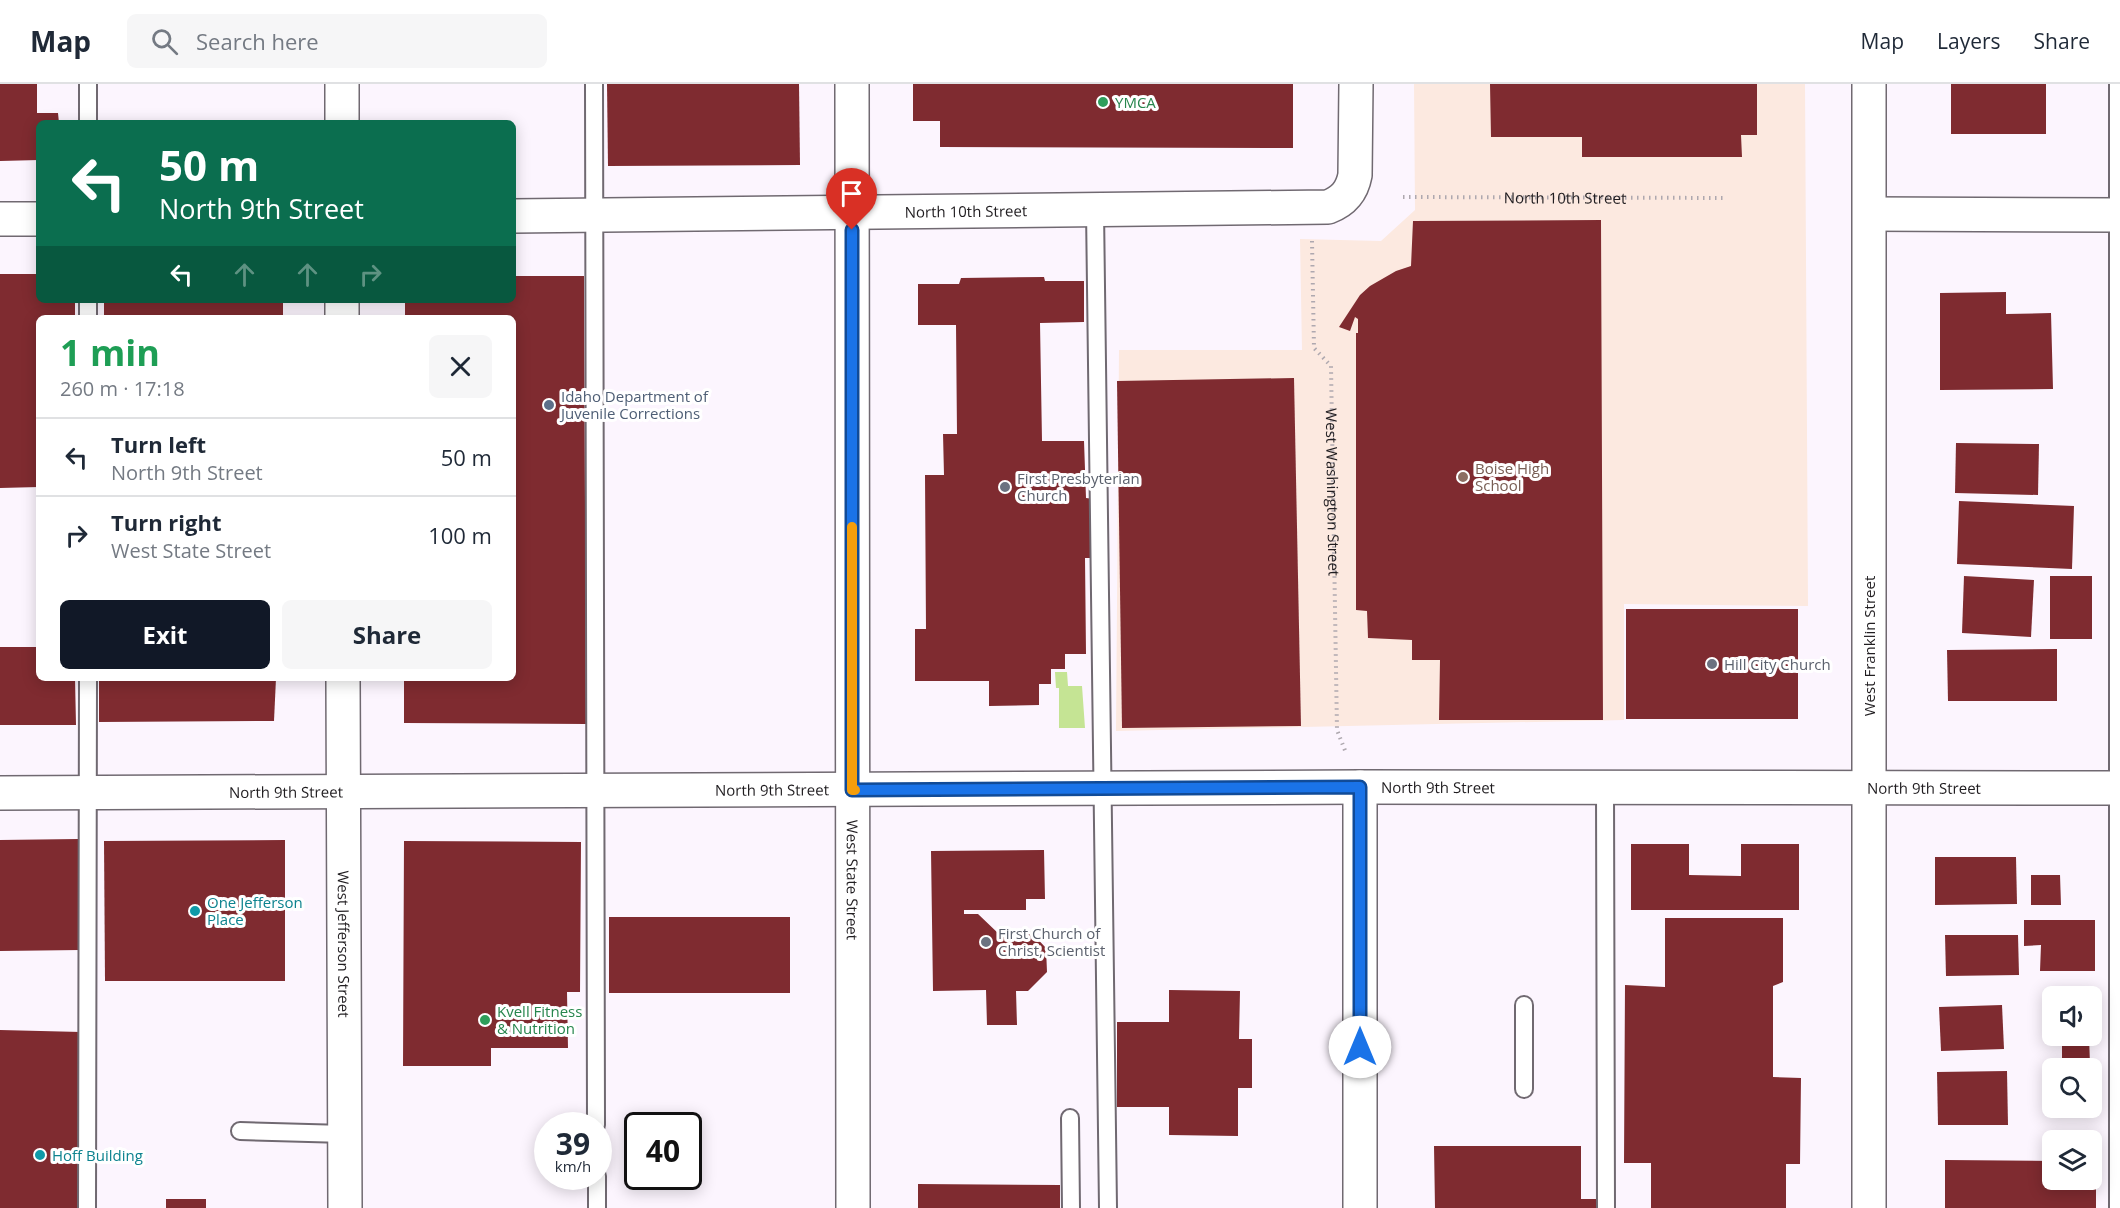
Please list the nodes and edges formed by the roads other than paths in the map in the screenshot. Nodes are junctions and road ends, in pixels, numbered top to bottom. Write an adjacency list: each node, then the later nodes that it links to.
1 (88, 84): 8 (lane)
2 (342, 84): 9 (street)
3 (594, 84): 13 (lane)
4 (852, 84): 11 (street, West State Street)
5 (1356, 84): 10 (street, North 10th Street)
6 (1869, 84): 12 (street, West Franklin Street)
7 (2118, 84): 14 (lane)
8 (88, 120)
9 (342, 120)
10 (1095, 210): 11 (street, North 10th Street); 21 (lane)
11 (852, 213): 13 (street, North 10th Street); 26 (street, West State Street)
12 (1870, 214): 14 (street); 23 (street, West Franklin Street)
13 (594, 215): 15 (street, North 10th Street); 25 (lane)
14 (2119, 215): 24 (lane)
15 (516, 216)
16 (0, 219): 17 (street)
17 (36, 219)
18 (88, 681): 27 (lane)
19 (343, 681): 28 (street, West Jefferson Street)
20 (1360, 787): 21 (street, North 9th Street); 22 (street, North 9th Street); 43 (street)
21 (1102, 788): 26 (street, North 9th Street); 42 (lane)
22 (1605, 788): 23 (street, North 9th Street); 44 (lane)
23 (1868, 788): 24 (street, North 9th Street); 45 (street, West Franklin Street)
24 (2119, 788): 46 (lane)
25 (596, 790): 26 (street, North 9th Street); 28 (street, North 9th Street); 32 (lane)
26 (852, 790): 40 (street, West State Street)
27 (88, 791): 28 (street, North 9th Street); 29 (street, North 9th Street); 37 (lane)
28 (344, 791): 35 (street, West Jefferson Street)
29 (0, 793)
30 (1524, 1005): 31 (lane)
31 (1524, 1089)
32 (597, 1112)
33 (1070, 1118): 41 (lane)
34 (240, 1131): 35 (lane)
35 (345, 1134): 38 (street, West Jefferson Street)
36 (597, 1190): 39 (lane)
37 (87, 1208)
38 (345, 1208)
39 (597, 1208)
40 (853, 1208)
41 (1071, 1208)
42 (1108, 1208)
43 (1360, 1208)
44 (1606, 1208)
45 (1869, 1208)
46 (2118, 1208)

